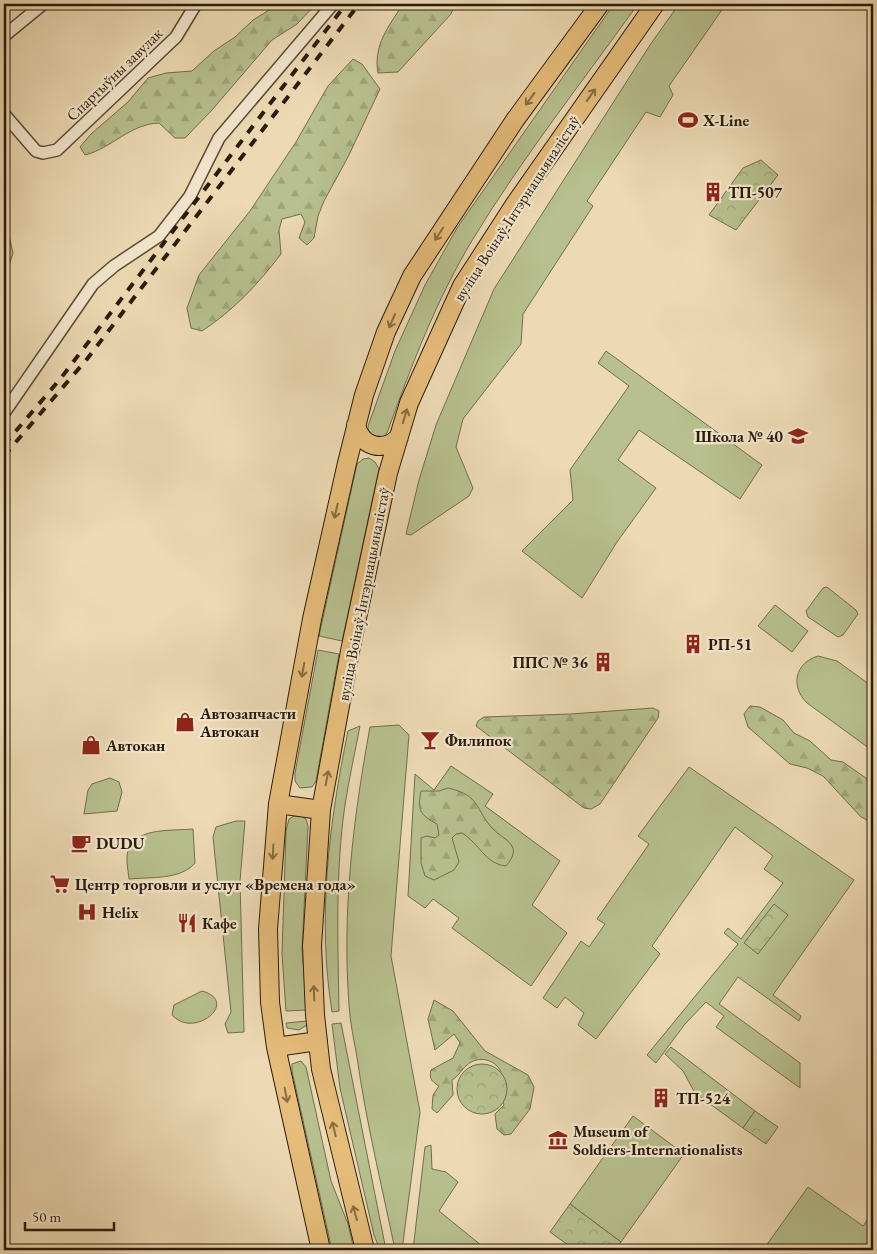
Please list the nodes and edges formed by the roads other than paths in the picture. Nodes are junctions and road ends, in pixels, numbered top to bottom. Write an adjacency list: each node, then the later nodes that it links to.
1 (43, 4): 6 (street)
2 (196, 4): 7 (street, Спартыўны завулак)
3 (333, 4): 8 (street)
4 (600, 4): 9 (main road, one-way to 9)
5 (655, 4): 10 (main road, вуліца Воінаў-Інтэрнацыяналістаў, one-way to 5)
6 (4, 36)
7 (4, 114)
8 (4, 414)
9 (356, 425): 10 (main road); 11 (main road)
10 (399, 437): 12 (main road, вуліца Воінаў-Інтэрнацыяналістаў)
11 (347, 463): 12 (main road); 13 (main road, one-way to 13)
12 (388, 473): 14 (main road, вуліца Воінаў-Інтэрнацыяналістаў, one-way to 12)
13 (278, 804): 14 (main road); 16 (main road, one-way to 16)
14 (321, 810): 15 (main road, вуліца Воінаў-Інтэрнацыяналістаў, one-way to 14)
15 (318, 1041): 16 (main road); 18 (main road, вуліца Воінаў-Інтэрнацыяналістаў, one-way to 15)
16 (276, 1047): 17 (main road, one-way to 17)
17 (321, 1250)
18 (365, 1250)

